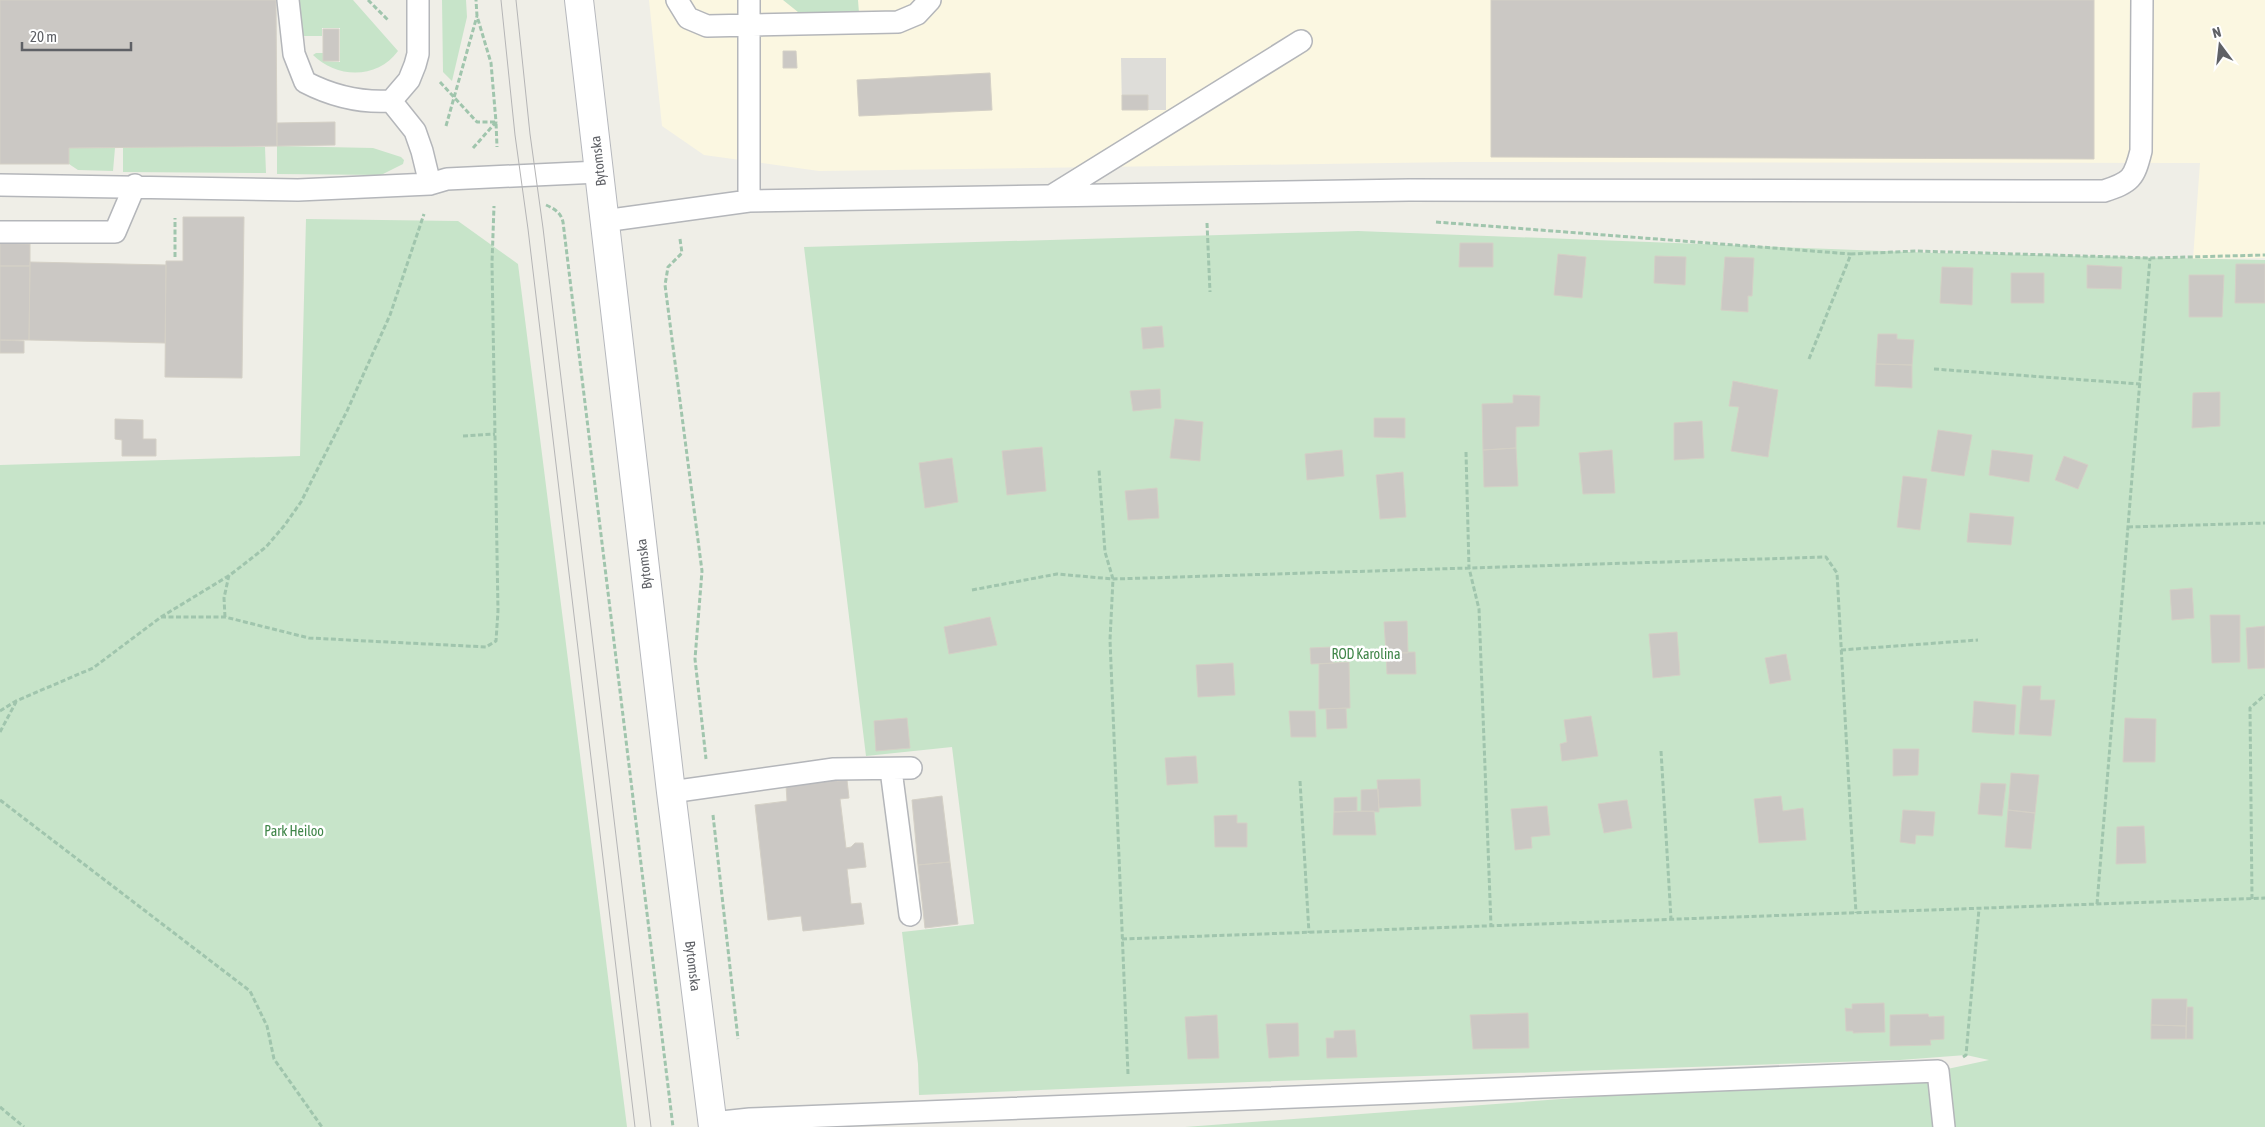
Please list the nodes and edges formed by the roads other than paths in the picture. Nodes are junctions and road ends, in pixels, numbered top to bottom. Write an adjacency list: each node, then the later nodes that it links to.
1 (288, 0): 10 (lane)
2 (418, 0): 10 (lane)
3 (579, 0): 11 (main road, Bytomska)
4 (677, 0): 8 (lane)
5 (749, 0): 8 (lane)
6 (930, 0): 8 (lane)
7 (2142, 0): 15 (lane)
8 (749, 26): 16 (lane)
9 (1301, 41): 15 (lane)
10 (391, 101): 12 (lane)
11 (599, 172): 12 (lane); 17 (main road, Bytomska)
12 (430, 184): 14 (lane)
13 (0, 185): 14 (lane)
14 (135, 185): 18 (lane)
15 (1053, 195): 16 (lane)
16 (750, 201): 17 (lane)
17 (604, 221): 19 (main road, Bytomska)
18 (0, 232)
19 (671, 792): 20 (lane); 21 (main road, Bytomska)
20 (910, 915)
21 (712, 1125): 22 (lane)
22 (1944, 1127)

